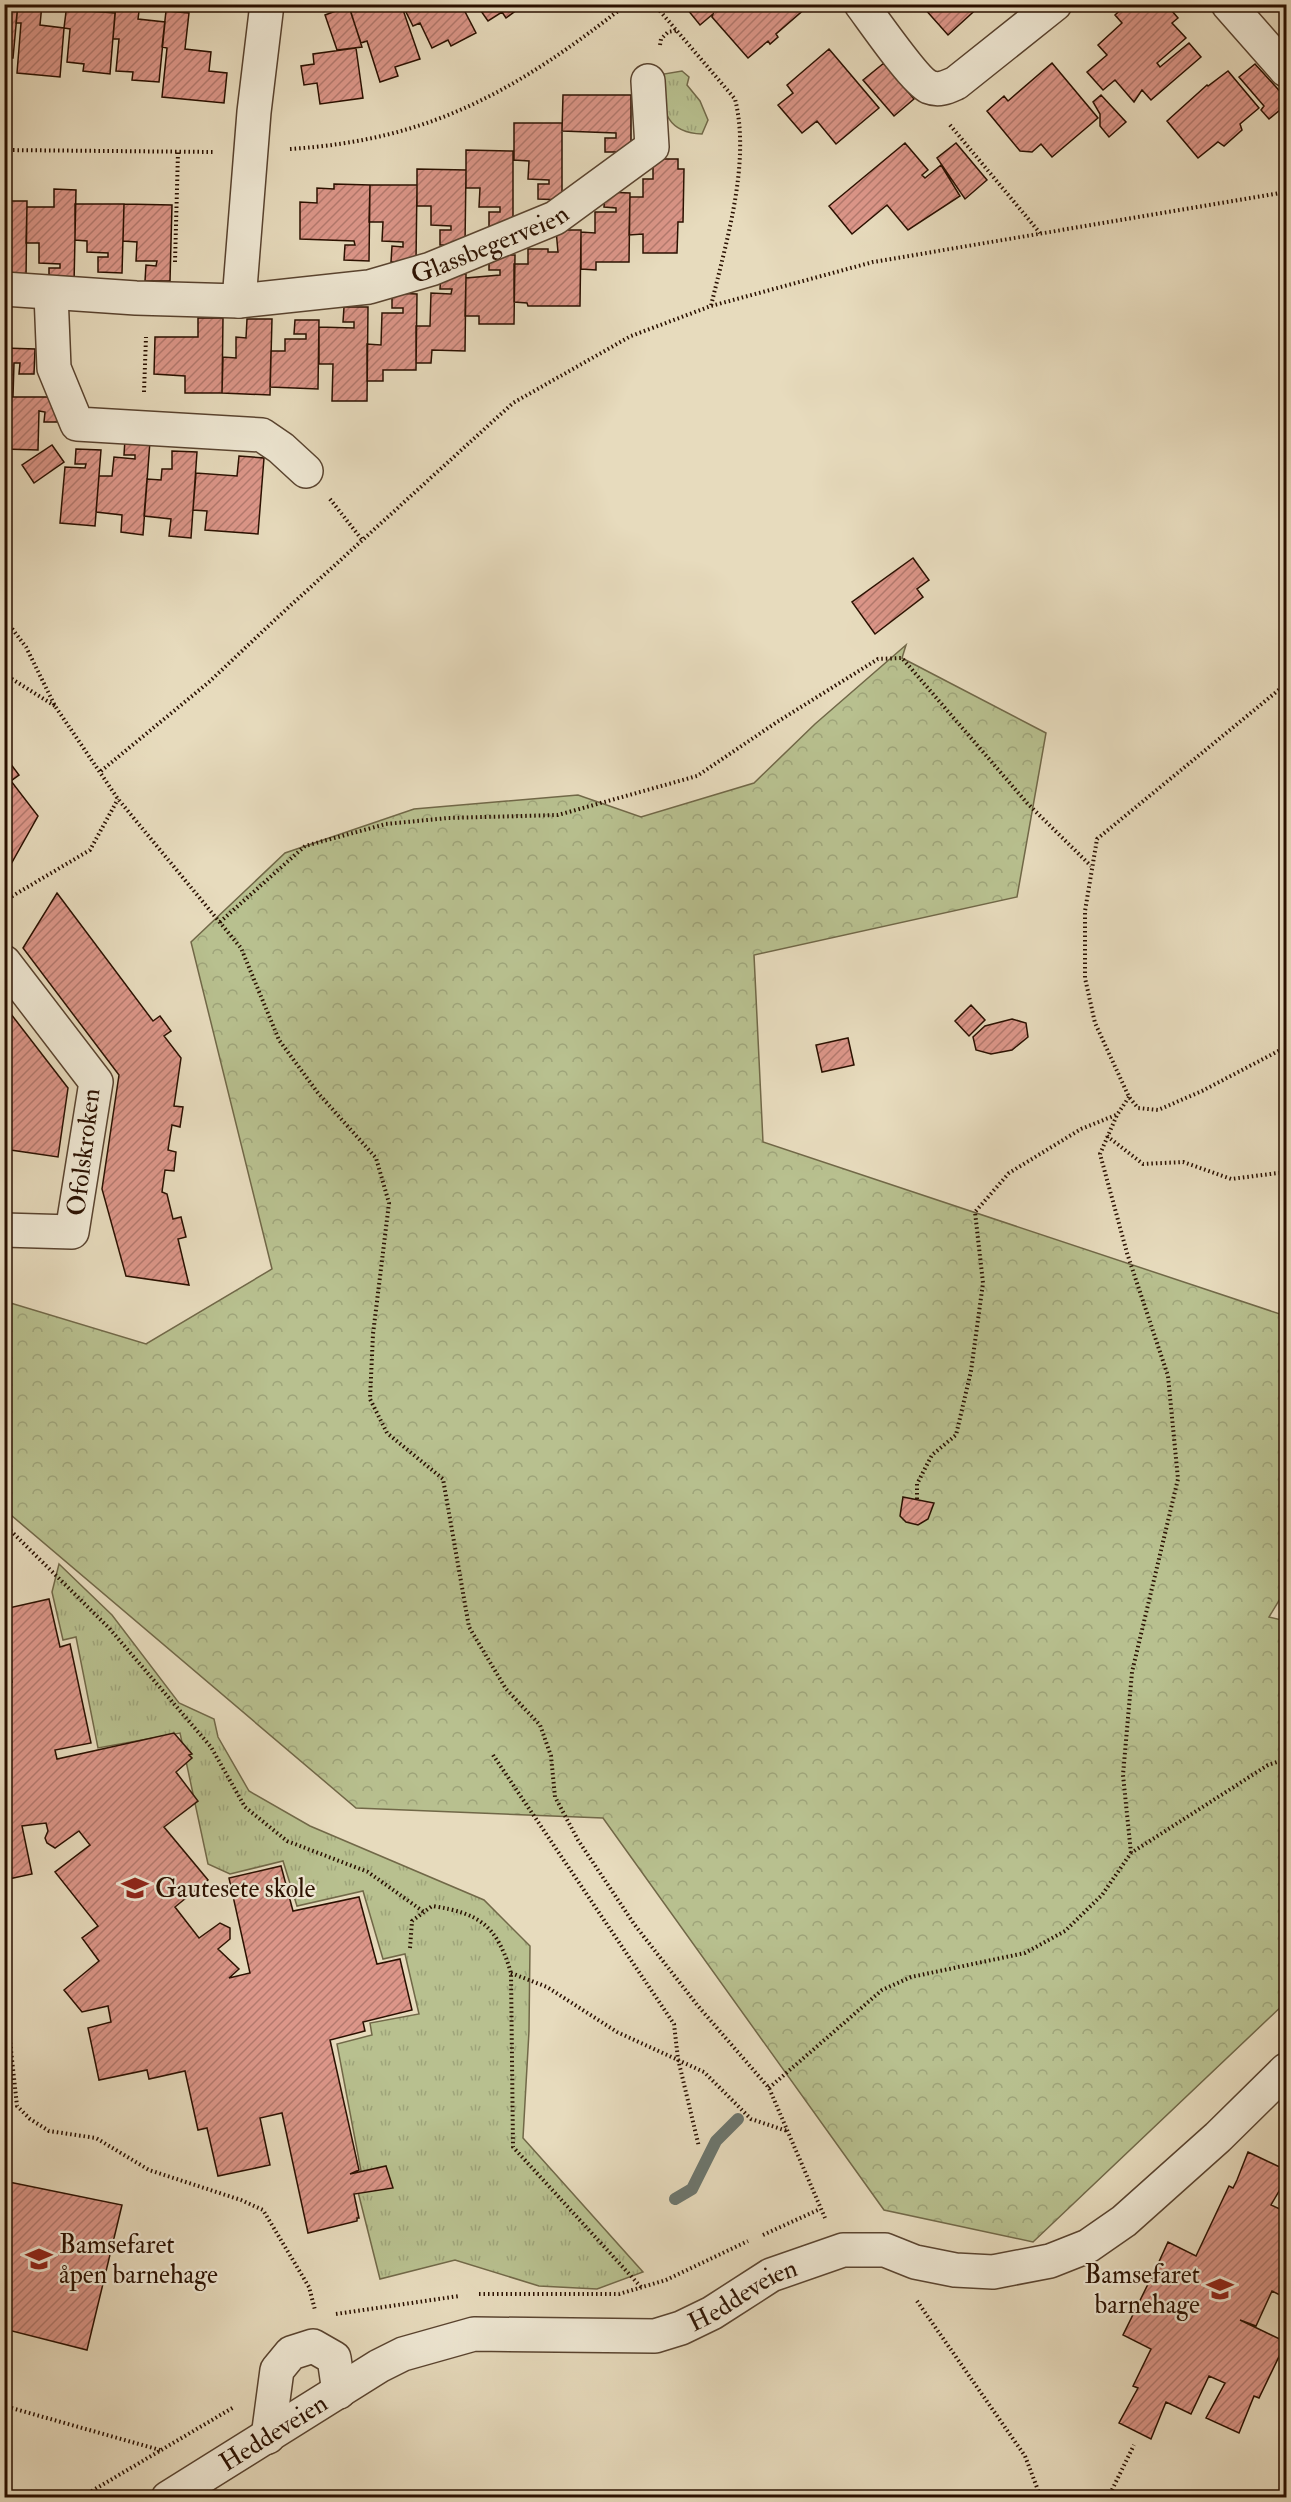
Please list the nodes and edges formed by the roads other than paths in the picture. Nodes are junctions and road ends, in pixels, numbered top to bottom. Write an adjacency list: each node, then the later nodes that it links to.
1 (267, 4): 9 (street)
2 (861, 4): 3 (street)
3 (1055, 4)
4 (1228, 4): 5 (street)
5 (1287, 70)
6 (648, 81): 9 (street, Glassbegerveien)
7 (4, 290): 8 (street, Glassbegerveien)
8 (51, 294): 9 (street, Glassbegerveien); 10 (street)
9 (239, 302)
10 (306, 471)
11 (4, 962): 12 (street, Ofolskroken)
12 (4, 1230)
13 (1287, 2070): 14 (street, Heddeveien)
14 (339, 2392): 15 (street, Heddeveien); 15 (street)
15 (268, 2437): 16 (street, Heddeveien)
16 (168, 2498)

